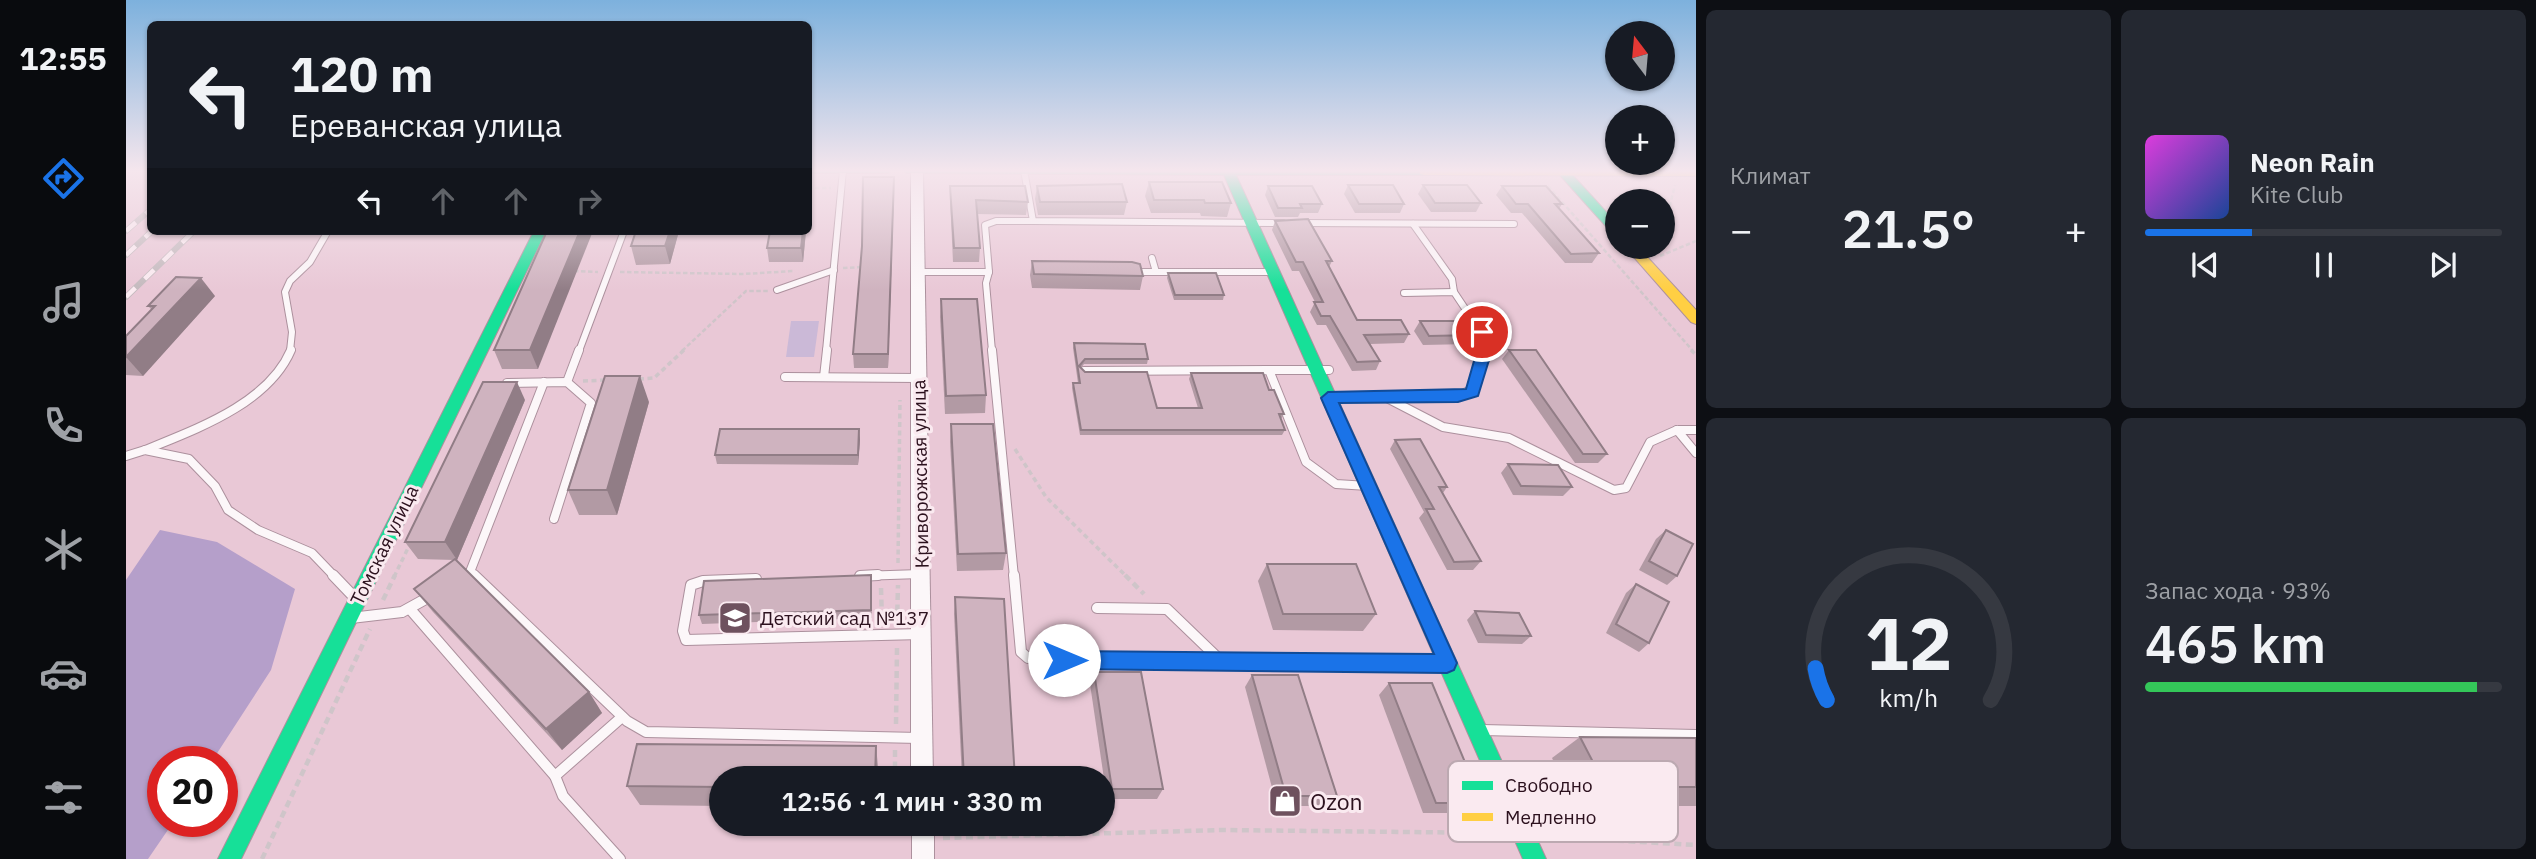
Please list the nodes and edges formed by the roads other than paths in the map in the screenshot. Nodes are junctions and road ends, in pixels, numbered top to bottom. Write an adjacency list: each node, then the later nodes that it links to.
1 (839, 210): 14 (lane)
2 (918, 210): 15 (street, Криворожская улица)
3 (1030, 210): 6 (lane)
4 (1246, 210): 5 (street)
5 (1250, 220): 6 (lane); 7 (lane); 19 (street)
6 (1032, 221): 16 (lane)
7 (1413, 223): 8 (lane); 21 (lane)
8 (1514, 224)
9 (326, 235): 37 (lane)
10 (538, 235): 48 (street, Томская улица)
11 (622, 235): 31 (lane)
12 (1152, 258): 18 (lane)
13 (1642, 259): 23 (street)
14 (834, 269): 20 (lane); 28 (lane)
15 (918, 272): 16 (lane); 29 (street, Криворожская улица)
16 (989, 272): 53 (lane)
17 (1133, 272): 18 (lane)
18 (1156, 272): 19 (lane)
19 (1273, 272): 25 (street)
20 (777, 290)
21 (1454, 292): 22 (lane); 33 (lane)
22 (1404, 293)
23 (1696, 319)
24 (1269, 370): 25 (lane); 26 (lane); 40 (lane)
25 (1323, 370): 34 (street)
26 (1084, 371)
27 (785, 377): 28 (lane)
28 (824, 377): 29 (lane)
29 (919, 378): 43 (street, Криворожская улица)
30 (544, 382): 31 (lane); 32 (lane); 42 (lane)
31 (567, 382): 41 (lane)
32 (498, 383)
33 (1385, 397): 34 (lane); 35 (lane)
34 (1328, 398): 40 (street)
35 (1677, 430): 36 (lane); 38 (lane)
36 (1696, 430)
37 (145, 450): 39 (lane); 48 (lane)
38 (1696, 453)
39 (126, 456)
40 (1371, 486): 54 (street)
41 (554, 519)
42 (471, 572): 45 (lane); 55 (lane)
43 (921, 574): 44 (lane); 52 (street, Криворожская улица)
44 (854, 576)
45 (460, 578)
46 (771, 578): 52 (lane)
47 (440, 590): 50 (lane)
48 (357, 600): 51 (street, Томская улица)
49 (1097, 608): 53 (lane)
50 (410, 609): 51 (lane); 61 (lane)
51 (348, 619): 64 (street, Томская улица)
52 (921, 634): 58 (street, Криворожская улица)
53 (1221, 662): 54 (lane)
54 (1447, 663): 56 (street)
55 (622, 717): 58 (lane); 61 (lane)
56 (1476, 730): 57 (lane); 59 (street)
57 (1696, 735)
58 (922, 738): 60 (street, Криворожская улица)
59 (1491, 761)
60 (922, 766)
61 (555, 776): 65 (lane)
62 (922, 836): 66 (street)
63 (1528, 842): 67 (street)
64 (229, 859)
65 (620, 859)
66 (923, 859)
67 (1535, 859)

